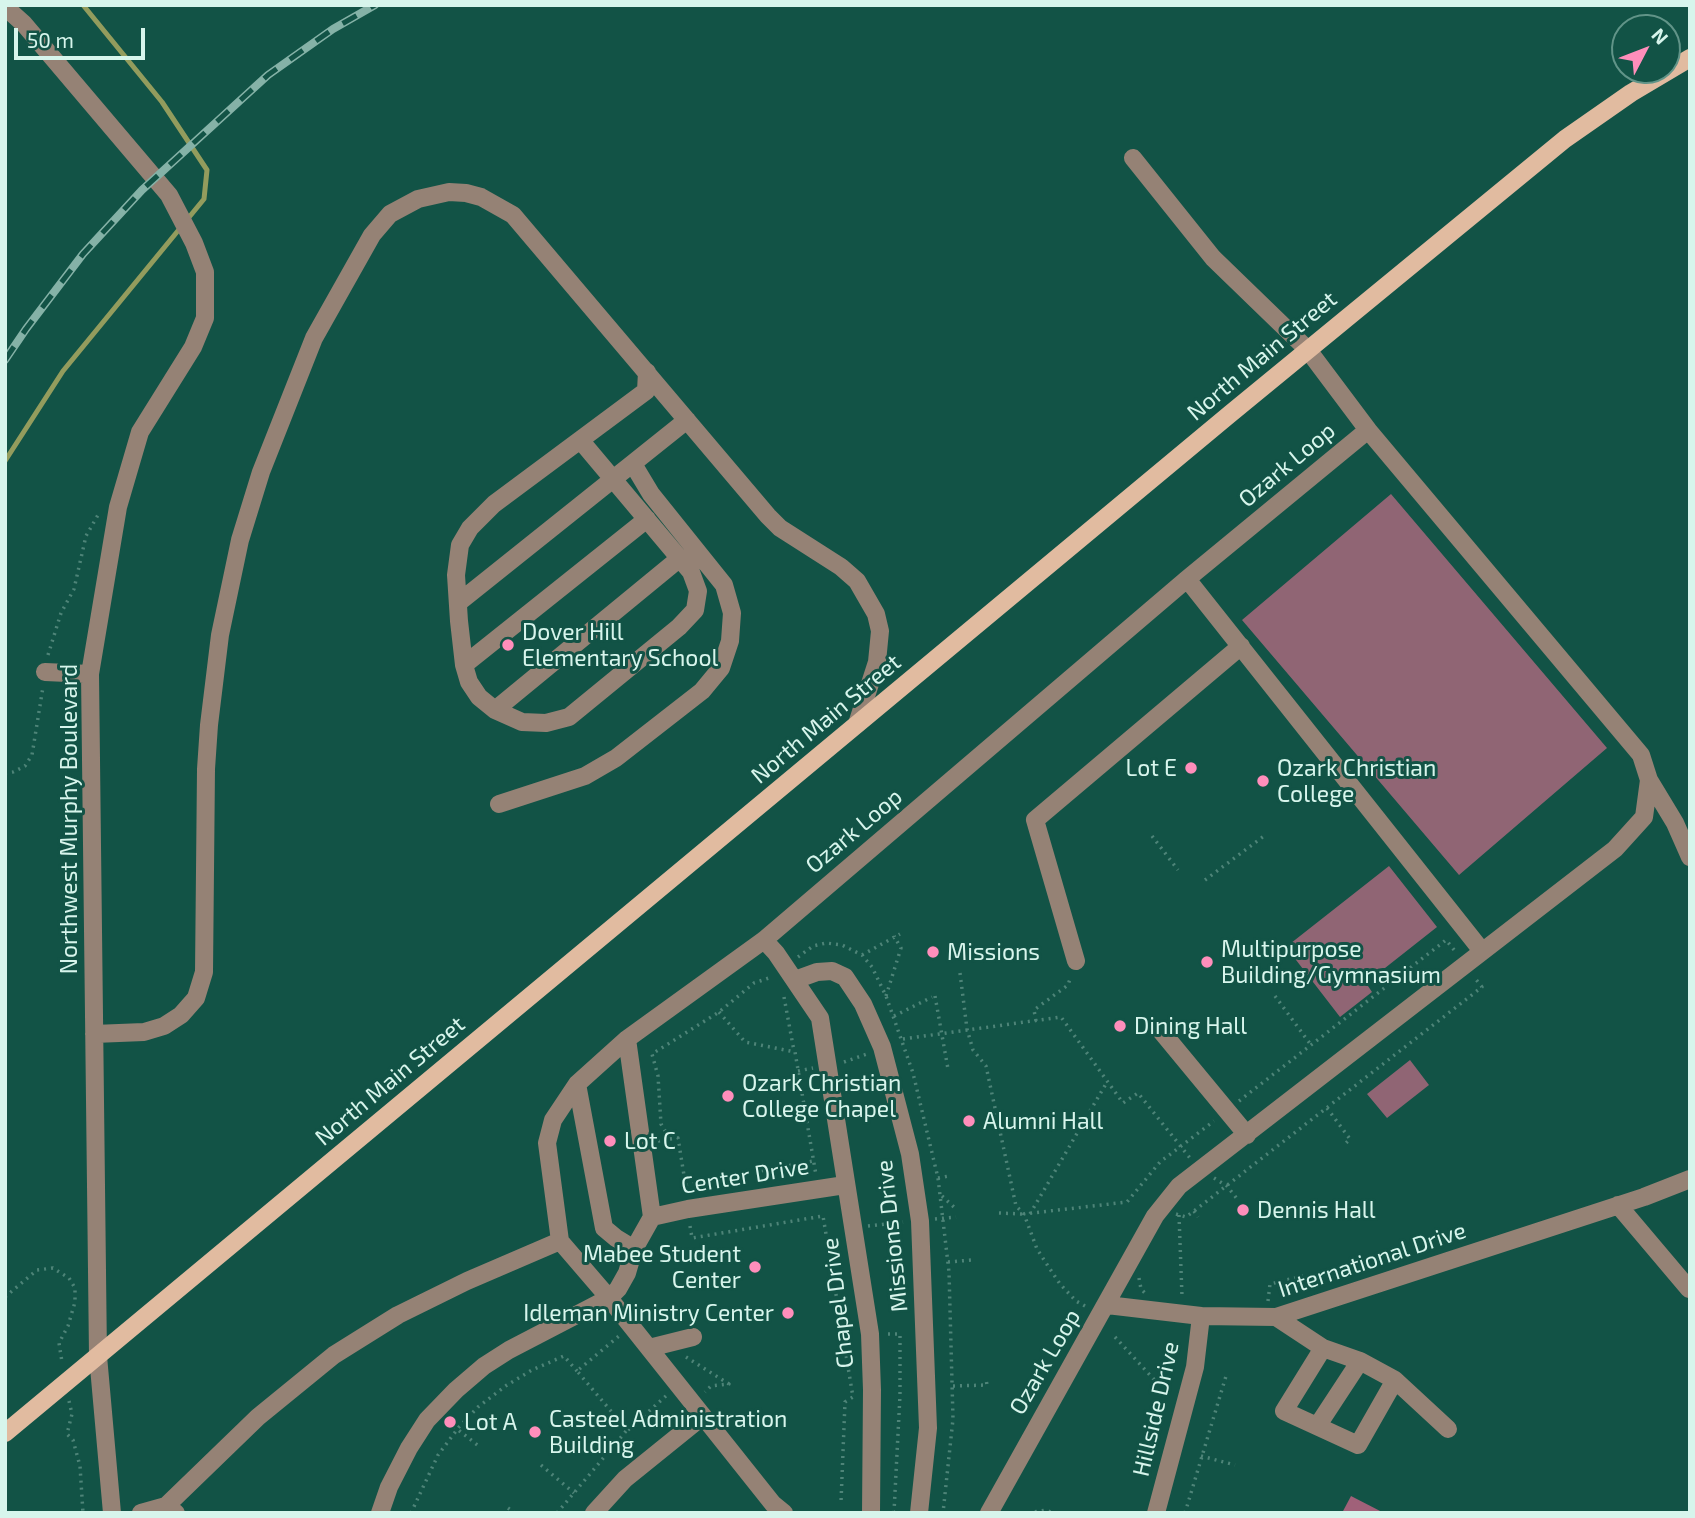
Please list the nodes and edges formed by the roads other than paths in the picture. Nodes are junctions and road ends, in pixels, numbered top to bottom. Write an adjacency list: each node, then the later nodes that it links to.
1 (5, 7): 18 (street, Northwest Murphy Boulevard)
2 (1690, 58): 4 (main road, North Main Street)
3 (1133, 158): 4 (street)
4 (1308, 350): 7 (street); 20 (main road, North Main Street)
5 (647, 372): 6 (street); 8 (street); 30 (street)
6 (687, 420): 9 (street); 20 (street)
7 (1368, 430): 13 (street, Ozark Loop); 21 (street, Ozark Loop)
8 (581, 441): 10 (street); 14 (street)
9 (633, 464): 10 (street); 22 (street)
10 (613, 480): 11 (street); 14 (street)
11 (647, 519): 12 (street); 16 (street)
12 (680, 558): 19 (street); 19 (street)
13 (1187, 579): 15 (street); 25 (street, Ozark Loop)
14 (458, 603): 16 (street)
15 (1241, 646): 26 (street); 27 (street)
16 (464, 665): 19 (street)
17 (45, 673): 18 (street)
18 (90, 674): 30 (street, Northwest Murphy Boulevard)
19 (495, 710)
20 (857, 724): 48 (main road, North Main Street)
21 (1649, 780): 23 (street); 26 (street, Ozark Loop)
22 (499, 804)
23 (1682, 820): 24 (street)
24 (1690, 856)
25 (764, 940): 28 (street, Chapel Drive); 31 (street, Ozark Loop)
26 (1482, 951): 33 (street, Ozark Loop)
27 (1076, 961)
28 (789, 985): 35 (street, Chapel Drive); 62 (street, Missions Drive)
29 (1161, 1031): 33 (street)
30 (94, 1034): 48 (street, Northwest Murphy Boulevard)
31 (627, 1040): 32 (street, Ozark Loop); 37 (street)
32 (578, 1084): 38 (street, Ozark Loop); 39 (street)
33 (1247, 1135): 42 (street, Ozark Loop)
34 (1690, 1179): 36 (street, International Drive)
35 (845, 1185): 37 (street, Center Drive); 61 (street, Chapel Drive)
36 (1618, 1205): 40 (street); 43 (street, International Drive)
37 (652, 1217): 39 (street)
38 (560, 1241): 41 (street); 55 (street)
39 (634, 1249): 41 (street)
40 (1689, 1289)
41 (609, 1298): 46 (street); 58 (street)
42 (1107, 1305): 44 (street, International Drive); 63 (street, Ozark Loop)
43 (1272, 1310): 44 (street, International Drive); 47 (street)
44 (1200, 1316): 64 (street, Hillside Drive)
45 (693, 1337): 46 (street)
46 (649, 1348): 51 (street)
47 (1324, 1348): 49 (street); 52 (street)
48 (98, 1356): 54 (main road, North Main Street); 56 (street, Northwest Murphy Boulevard)
49 (1360, 1361): 50 (street); 52 (street)
50 (1395, 1380): 52 (street); 53 (street)
51 (699, 1410): 59 (street); 60 (street)
52 (1318, 1425)
53 (1448, 1429)
54 (5, 1433)
55 (171, 1509): 57 (street)
56 (111, 1513)
57 (141, 1513)
58 (380, 1513)
59 (594, 1513)
60 (784, 1513)
61 (871, 1513)
62 (919, 1513)
63 (989, 1513)
64 (1156, 1513)

